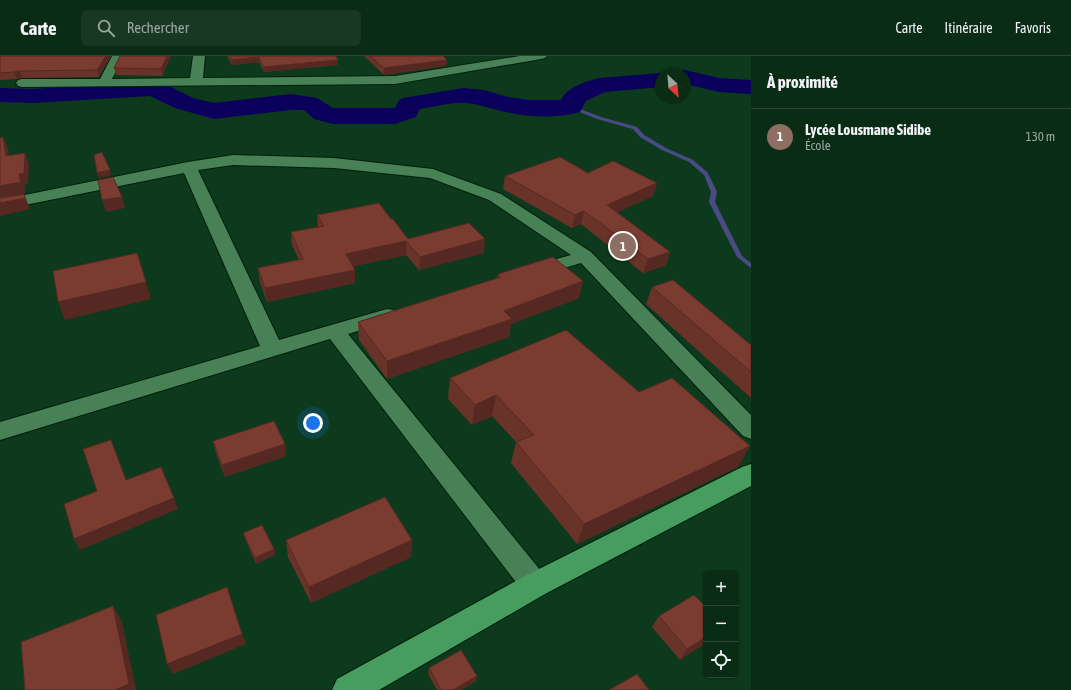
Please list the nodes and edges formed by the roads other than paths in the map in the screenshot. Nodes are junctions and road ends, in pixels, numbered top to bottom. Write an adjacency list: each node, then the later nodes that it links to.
1 (118, 56): 6 (street)
2 (199, 56): 7 (street)
3 (455, 56): 5 (street)
4 (541, 56): 5 (street)
5 (468, 69): 7 (street)
6 (104, 82): 7 (street); 8 (street)
7 (196, 82)
8 (22, 83)
9 (188, 167): 10 (street); 11 (street); 15 (street)
10 (0, 205)
11 (585, 256): 12 (street); 16 (street)
12 (510, 278)
13 (403, 310): 14 (street)
14 (335, 331): 15 (street); 19 (street)
15 (272, 350): 17 (street)
16 (751, 430)
17 (0, 431)
18 (751, 474): 19 (main road)
19 (535, 585): 20 (main road)
20 (348, 690)

